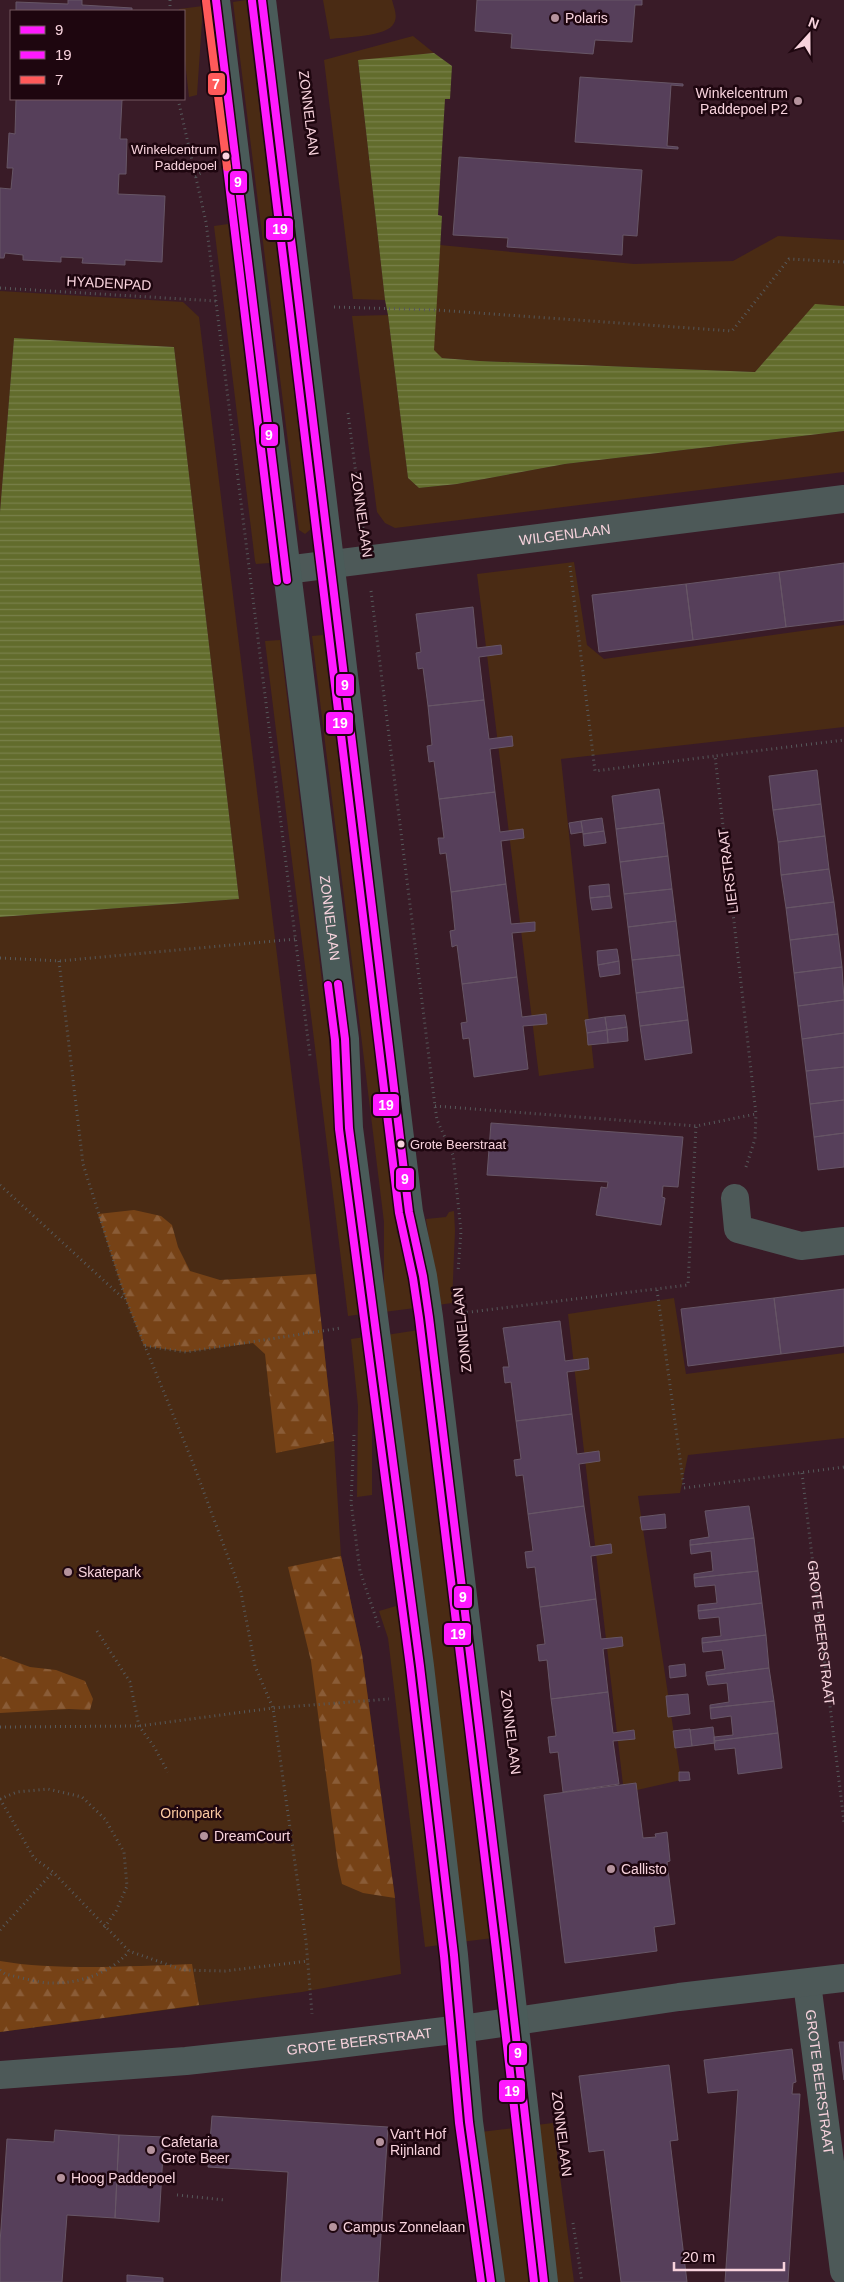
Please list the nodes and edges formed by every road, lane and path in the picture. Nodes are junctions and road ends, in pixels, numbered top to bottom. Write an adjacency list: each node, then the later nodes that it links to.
1 (216, 0): 16 (street, ZONNELAAN)
2 (262, 0): 15 (street)
3 (201, 173): 4 (path)
4 (195, 176)
5 (844, 262): 9 (path)
6 (0, 288): 8 (path, HYADENPAD)
7 (333, 297): 9 (path)
8 (216, 301)
9 (334, 307): 10 (path)
10 (335, 316)
11 (347, 404): 14 (path, ZONNELAAN)
12 (844, 499): 13 (street, WILGENLAAN)
13 (566, 534): 14 (street, WILGENLAAN); 18 (path)
14 (368, 559): 15 (street, WILGENLAAN); 22 (path, ZONNELAAN)
15 (331, 564): 16 (street, WILGENLAAN); 52 (street)
16 (286, 570): 53 (street, ZONNELAAN)
17 (844, 740): 18 (path)
18 (715, 756): 23 (path, LIERSTRAAT)
19 (296, 939): 21 (path)
20 (0, 958): 21 (path)
21 (58, 961): 30 (path)
22 (435, 1106): 24 (path); 28 (path, ZONNELAAN)
23 (756, 1114): 24 (path); 26 (path, LIERSTRAAT)
24 (696, 1126): 29 (path)
25 (0, 1185): 30 (path)
26 (735, 1198): 27 (street)
27 (844, 1241)
28 (458, 1280)
29 (657, 1290): 31 (path, ZONNELAAN); 35 (path)
30 (126, 1300): 33 (path)
31 (458, 1306)
32 (344, 1327): 33 (path)
33 (144, 1346): 38 (path)
34 (844, 1466): 35 (path)
35 (802, 1473): 43 (path, GROTE BEERSTRAAT)
36 (97, 1631): 39 (path)
37 (389, 1699): 38 (path)
38 (273, 1708): 39 (path); 48 (path)
39 (139, 1726): 40 (path); 41 (path)
40 (0, 1727)
41 (168, 1772)
42 (0, 1799): 44 (path); 45 (path)
43 (844, 1822)
44 (53, 1872): 45 (path); 46 (path)
45 (104, 1928): 47 (path)
46 (0, 1930)
47 (129, 1951): 48 (path); 49 (path)
48 (308, 1961): 54 (path)
49 (0, 1970)
50 (844, 1978): 51 (street, GROTE BEERSTRAAT)
51 (807, 1983): 52 (street, GROTE BEERSTRAAT); 59 (street, GROTE BEERSTRAAT)
52 (513, 2021): 53 (street, GROTE BEERSTRAAT); 61 (street)
53 (461, 2029): 54 (street, GROTE BEERSTRAAT); 60 (street, ZONNELAAN)
54 (314, 2047): 55 (street, GROTE BEERSTRAAT)
55 (0, 2075)
56 (177, 2195): 57 (path)
57 (225, 2200)
58 (572, 2215): 62 (path)
59 (844, 2271)
60 (491, 2282)
61 (544, 2282)
62 (582, 2282)

